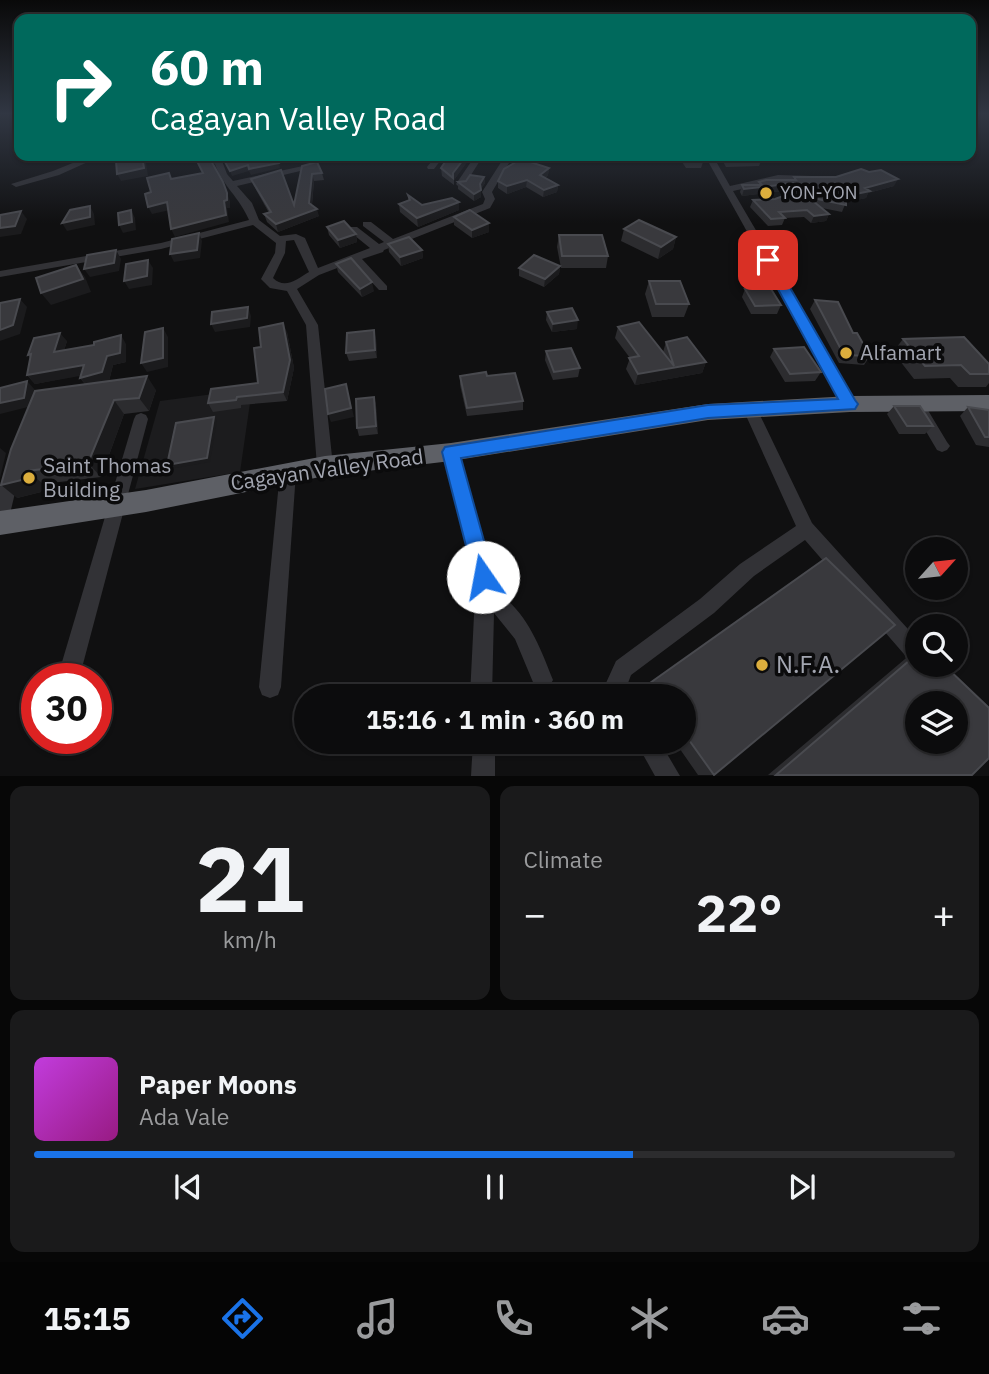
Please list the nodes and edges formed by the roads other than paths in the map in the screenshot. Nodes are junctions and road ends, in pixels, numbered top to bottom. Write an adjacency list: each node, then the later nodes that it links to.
1 (85, 161): 10 (street)
2 (221, 161): 11 (street)
3 (436, 161): 8 (street)
4 (476, 161): 12 (street)
5 (506, 161): 18 (street)
6 (712, 161): 13 (street)
7 (314, 165): 11 (street)
8 (431, 167)
9 (820, 180): 13 (street)
10 (16, 184)
11 (232, 184): 14 (street)
12 (461, 184)
13 (727, 189): 26 (street)
14 (255, 221): 17 (street); 22 (street)
15 (367, 224): 18 (street)
16 (353, 229): 19 (street)
17 (278, 239): 21 (street); 23 (street)
18 (393, 244): 19 (street)
19 (379, 250): 20 (street)
20 (355, 258): 21 (street); 24 (street)
21 (315, 273): 23 (street)
22 (0, 274)
23 (291, 288): 33 (street)
24 (383, 288)
25 (916, 403): 26 (highway, Cagayan Valley Road); 27 (highway, Cagayan Valley Road); 30 (street)
26 (850, 404): 28 (highway, Cagayan Valley Road)
27 (988, 406)
28 (750, 409): 31 (highway, Cagayan Valley Road); 37 (street)
29 (141, 419): 35 (street)
30 (942, 446)
31 (451, 452): 33 (highway, Cagayan Valley Road); 38 (street)
32 (15, 459): 36 (street)
33 (325, 466): 34 (highway, Cagayan Valley Road)
34 (288, 472): 35 (highway, Cagayan Valley Road); 44 (street)
35 (117, 505): 36 (highway, Cagayan Valley Road); 40 (street)
36 (0, 521)
37 (806, 529): 39 (street); 43 (street)
38 (485, 595): 41 (street); 42 (street)
39 (905, 640)
40 (73, 663)
41 (542, 680)
42 (481, 684)
43 (617, 684)
44 (270, 687)
45 (484, 754): 47 (street)
46 (655, 754): 48 (street)
47 (483, 775)
48 (669, 775)

